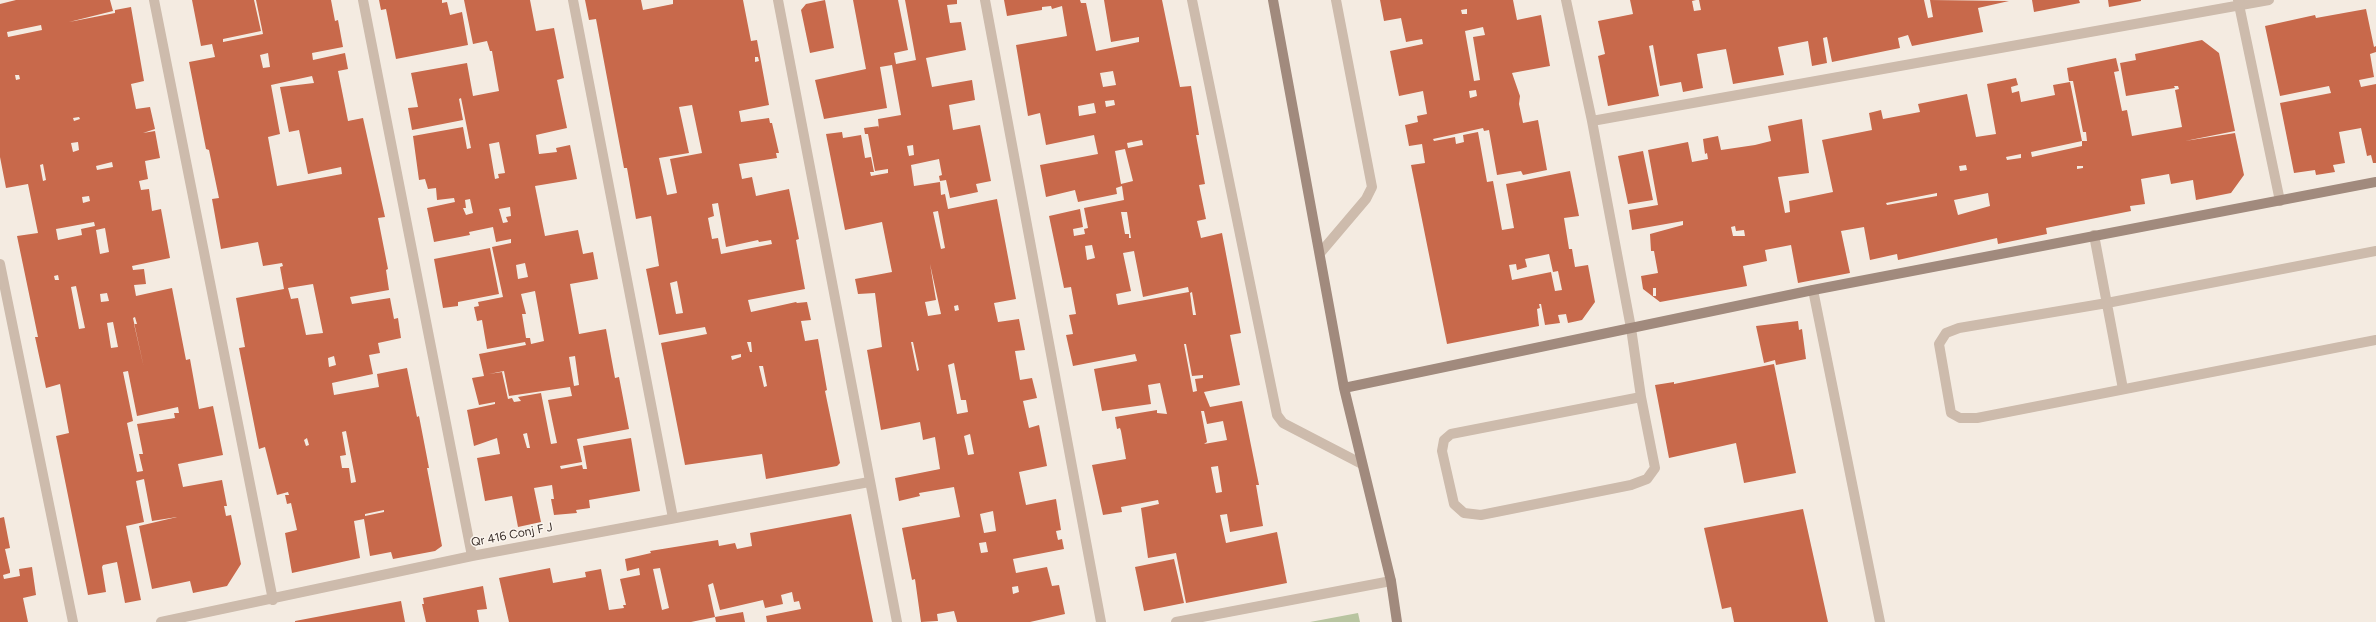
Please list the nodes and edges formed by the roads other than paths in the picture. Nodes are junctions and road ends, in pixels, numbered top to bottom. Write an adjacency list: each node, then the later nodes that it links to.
1 (154, 0): 31 (street)
2 (363, 0): 29 (street)
3 (573, 0): 28 (street)
4 (778, 0): 27 (street)
5 (985, 0): 35 (street)
6 (1192, 0): 26 (street)
7 (1273, 0): 17 (street)
8 (1336, 0): 17 (street)
9 (1566, 0): 12 (street)
10 (2268, 0): 11 (street)
11 (2238, 3): 12 (street); 14 (street)
12 (1592, 121): 21 (street)
13 (2376, 182): 14 (street)
14 (2280, 201): 15 (street)
15 (2094, 235): 19 (street); 20 (street)
16 (2376, 251): 20 (street)
17 (1321, 252): 23 (street)
18 (0, 264): 32 (street)
19 (1813, 290): 21 (street); 38 (street)
20 (2107, 303): 24 (street); 24 (street)
21 (1631, 328): 23 (street); 25 (street)
22 (2376, 340): 24 (street)
23 (1344, 388): 26 (street)
24 (2123, 389)
25 (1641, 397): 25 (street)
26 (1362, 464): 30 (street)
27 (869, 482): 28 (street, Qr 416 Conj F J); 34 (street)
28 (673, 518): 29 (street, Qr 416 Conj F J)
29 (472, 556): 31 (street, Qr 416 Conj F J)
30 (1391, 581): 36 (street); 37 (street)
31 (273, 600): 33 (street, Qr 416 Conj F J)
32 (73, 622)
33 (161, 622)
34 (897, 622)
35 (1101, 622)
36 (1176, 622)
37 (1397, 622)
38 (1880, 622)

